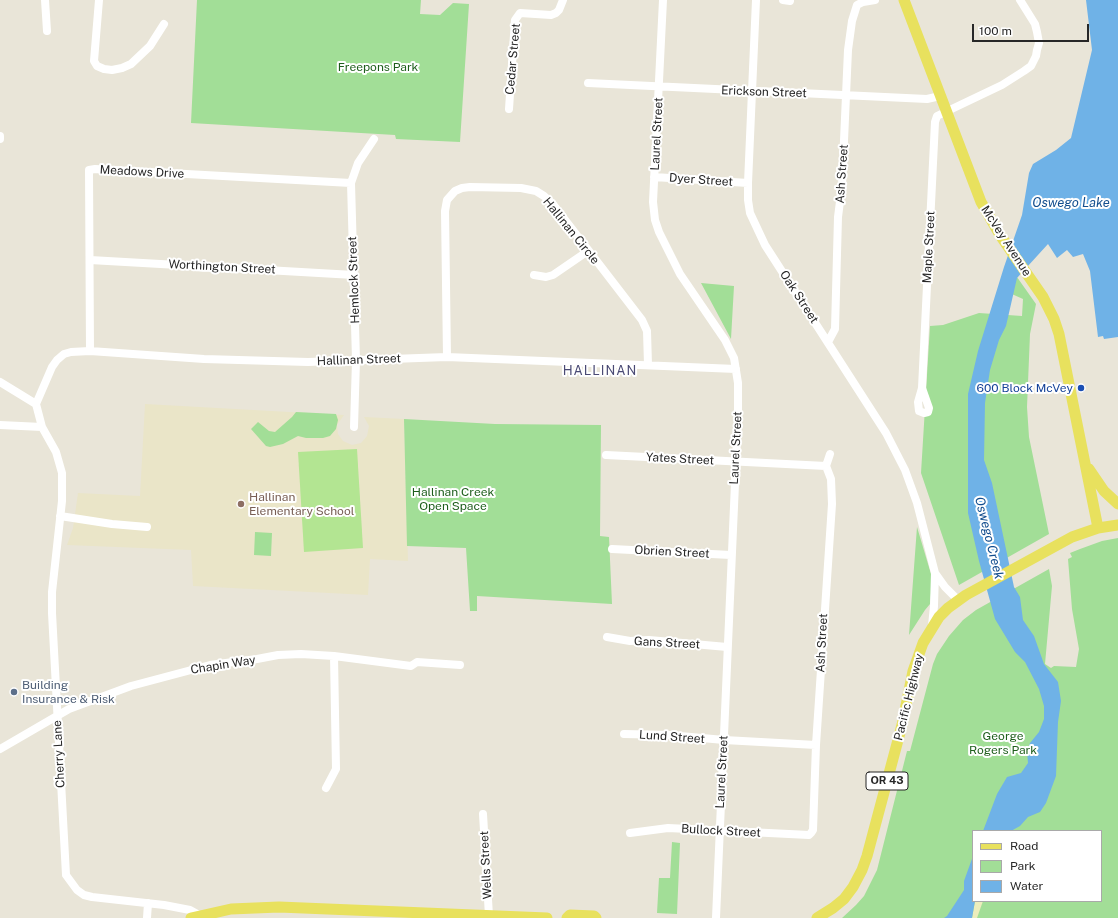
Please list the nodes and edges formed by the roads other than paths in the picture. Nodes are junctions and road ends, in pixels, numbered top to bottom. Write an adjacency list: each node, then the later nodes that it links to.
1 (45, 0): 10 (street)
2 (99, 0): 9 (street)
3 (563, 0): 16 (street, Cedar Street)
4 (663, 0): 12 (street, Laurel Street)
5 (756, 0): 13 (street, Oak Street)
6 (875, 0): 14 (street, Ash Street)
7 (904, 0): 15 (main road, McVey Avenue)
8 (1020, 0): 17 (street)
9 (164, 24)
10 (46, 31)
11 (588, 83): 12 (street, Erickson Street)
12 (659, 87): 13 (street, Erickson Street); 19 (street, Laurel Street)
13 (752, 91): 14 (street, Erickson Street); 20 (street, Oak Street)
14 (847, 95): 15 (street, Erickson Street); 26 (street, Ash Street)
15 (940, 96): 17 (main road, McVey Avenue)
16 (510, 110)
17 (946, 111): 33 (street, Maple Street); 41 (main road, McVey Avenue)
18 (374, 139): 21 (street, Hemlock Street)
19 (654, 178): 20 (street, Dyer Street); 31 (street, Laurel Street)
20 (748, 183): 26 (street, Oak Street)
21 (351, 184): 23 (street, Meadows Drive); 24 (street, Hemlock Street)
22 (588, 251): 25 (street); 28 (street, Hallinan Circle); 30 (street, Hallinan Circle)
23 (90, 260): 24 (street, Worthington Street); 27 (street, Meadows Drive)
24 (354, 274): 29 (street, Hemlock Street)
25 (534, 276)
26 (828, 342): 50 (street, Oak Street)
27 (90, 351): 29 (street, Hallinan Street); 34 (street, Hallinan Street)
28 (447, 357): 29 (street, Hallinan Street); 30 (street, Hallinan Street)
29 (356, 360): 36 (street, Hemlock Street)
30 (648, 365): 31 (street, Hallinan Street)
31 (736, 369): 40 (street, Laurel Street)
32 (0, 382): 34 (street)
33 (922, 388)
34 (36, 404): 37 (street)
35 (0, 425): 37 (street)
36 (354, 427)
37 (42, 428): 44 (street, Cherry Lane)
38 (830, 454): 42 (street)
39 (606, 455): 40 (street, Yates Street)
40 (735, 462): 42 (street, Yates Street); 49 (street, Laurel Street)
41 (1085, 463): 43 (main road, McVey Avenue); 47 (main road, McVey Avenue)
42 (826, 466): 60 (street, Ash Street)
43 (1118, 504)
44 (60, 516): 46 (street); 57 (street, Cherry Lane)
45 (1118, 526): 47 (main road, OR 43)
46 (147, 527)
47 (1098, 528): 51 (main road, Pacific Highway / OR 43)
48 (612, 549): 49 (street, Obrien Street)
49 (731, 555): 54 (street, Laurel Street)
50 (935, 573): 51 (street, Oak Street); 52 (street, Oak Street)
51 (962, 598): 52 (main road, Pacific Highway / OR 43)
52 (932, 629): 76 (main road, Pacific Highway / OR 43)
53 (606, 637): 54 (street, Gans Street)
54 (727, 646): 59 (street, Laurel Street)
55 (334, 656): 56 (street, Chapin Way); 57 (street, Chapin Way); 62 (street)
56 (460, 665)
57 (57, 715): 61 (street, Chapin Way); 67 (street, Cherry Lane)
58 (624, 734): 59 (street, Lund Street)
59 (724, 740): 60 (street, Lund Street); 64 (street, Laurel Street)
60 (816, 745): 66 (street, Ash Street)
61 (0, 749)
62 (326, 788)
63 (483, 814): 69 (street, Wells Street)
64 (720, 832): 65 (street, Bullock Street); 66 (street, Bullock Street); 75 (street, Laurel Street)
65 (630, 833)
66 (811, 833)
67 (148, 903): 70 (street, Cherry Lane); 71 (street)
68 (318, 913): 69 (main road); 70 (main road)
69 (489, 916): 72 (main road)
70 (195, 917)
71 (147, 918)
72 (547, 918)
73 (567, 918): 74 (main road)
74 (596, 918)
75 (716, 918)
76 (817, 918)

